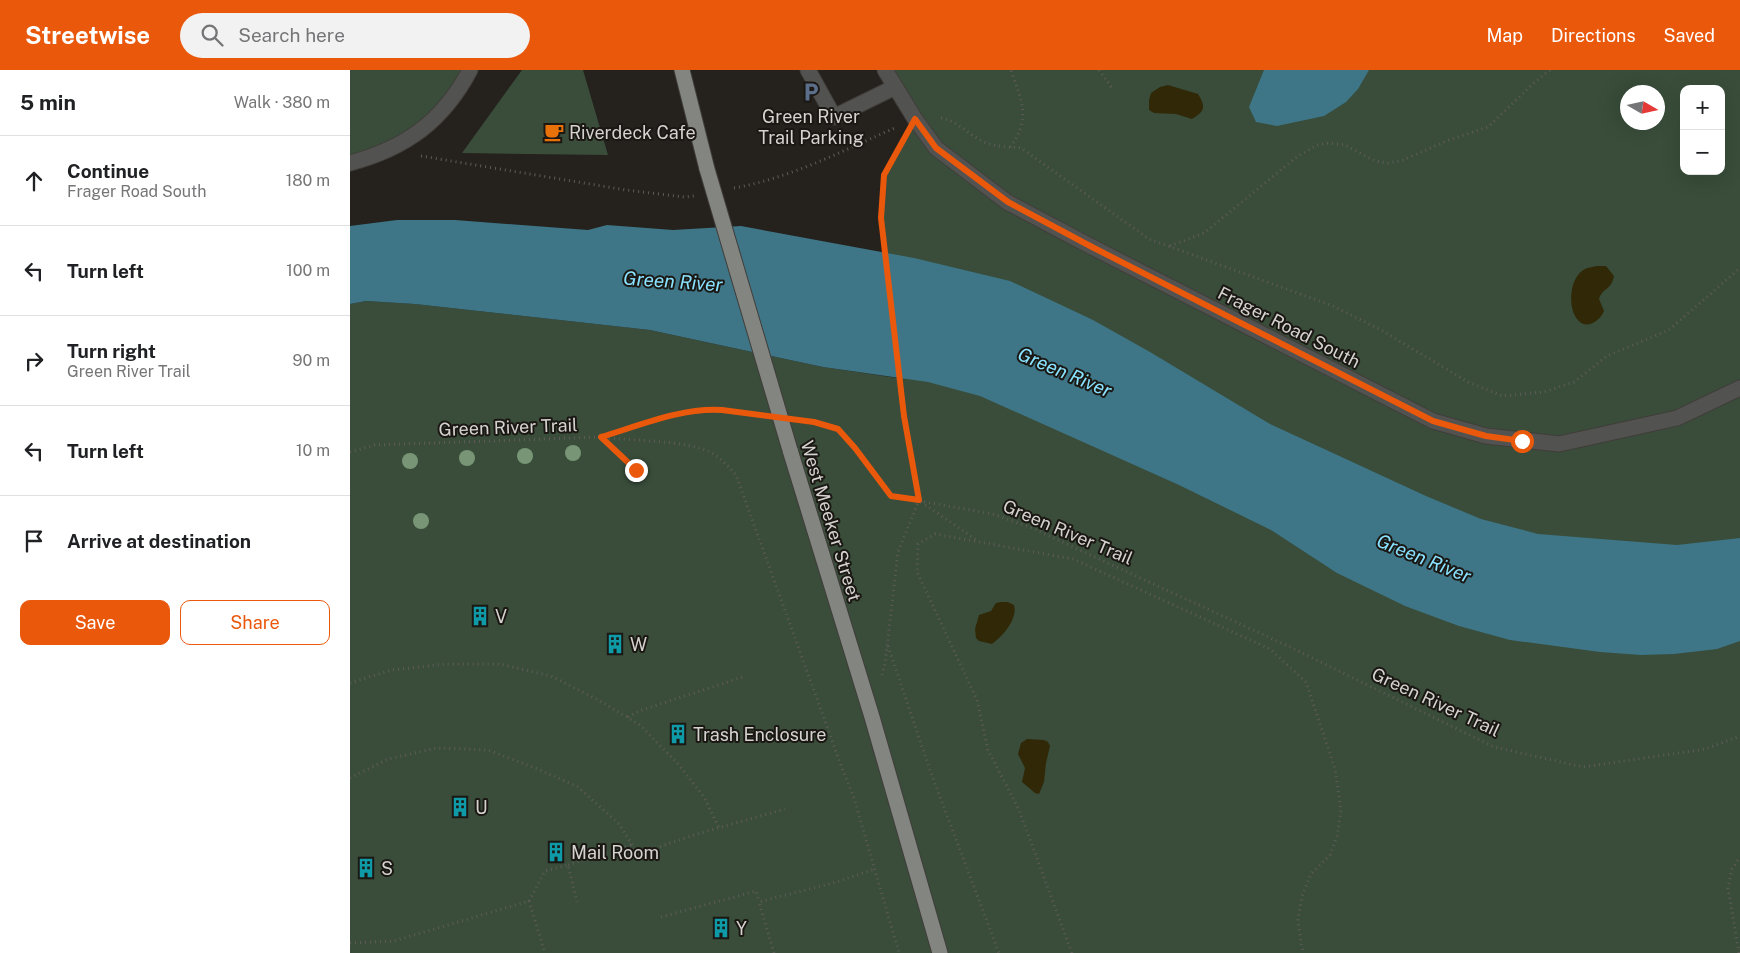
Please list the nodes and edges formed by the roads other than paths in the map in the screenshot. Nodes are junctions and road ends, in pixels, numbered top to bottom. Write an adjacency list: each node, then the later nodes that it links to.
1 (470, 70): 6 (street)
2 (682, 70): 8 (main road, West Meeker Street, bridge)
3 (808, 70): 5 (street)
4 (885, 70): 5 (street, Frager Road South)
5 (895, 87): 7 (street, Frager Road South)
6 (350, 163)
7 (1740, 388)
8 (940, 953)

